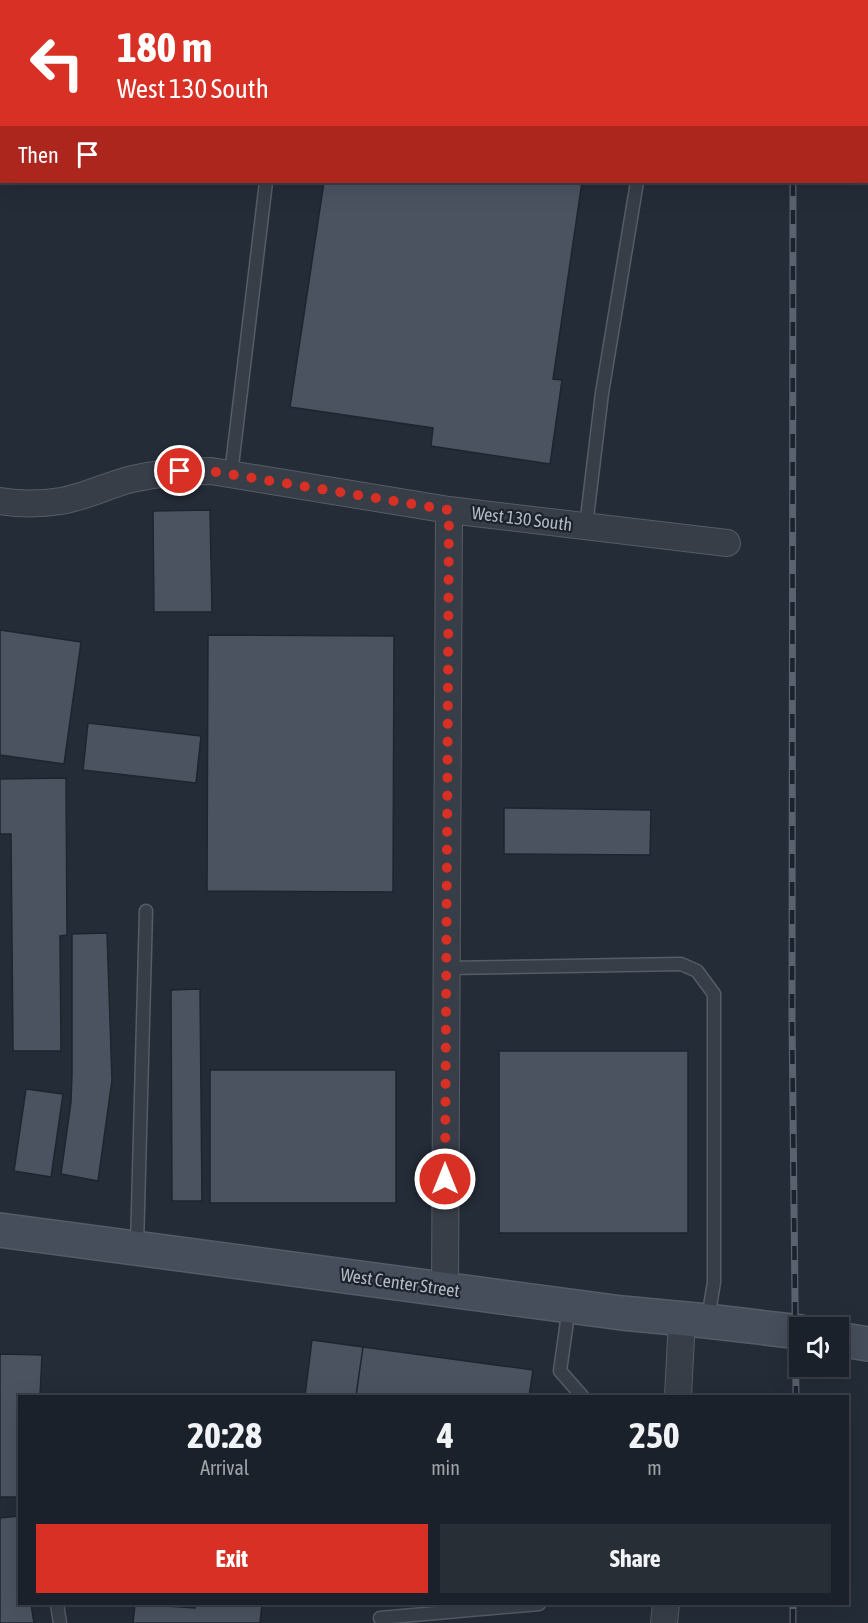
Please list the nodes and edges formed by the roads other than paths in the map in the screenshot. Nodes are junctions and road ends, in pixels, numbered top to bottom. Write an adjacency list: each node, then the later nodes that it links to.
1 (266, 183): 3 (lane)
2 (637, 183): 6 (lane)
3 (231, 474): 4 (street, West 130 South); 5 (street, West 130 South)
4 (0, 501)
5 (449, 510): 6 (street, West 130 South); 9 (street)
6 (586, 526): 7 (street, West 130 South)
7 (727, 543)
8 (146, 911): 11 (lane)
9 (447, 968): 12 (street); 14 (lane)
10 (0, 1230): 11 (main road, West Center Street)
11 (137, 1248): 12 (main road, West Center Street)
12 (445, 1289): 13 (main road, West Center Street)
13 (569, 1306): 14 (main road, West Center Street); 18 (lane)
14 (695, 1319): 15 (main road, West Center Street); 19 (street)
15 (789, 1331)
16 (849, 1341): 17 (main road)
17 (868, 1344)
18 (581, 1395)
19 (678, 1395)
20 (57, 1605): 24 (lane)
21 (528, 1605): 23 (lane)
22 (666, 1605): 25 (street)
23 (380, 1618)
24 (60, 1623)
25 (664, 1623)

